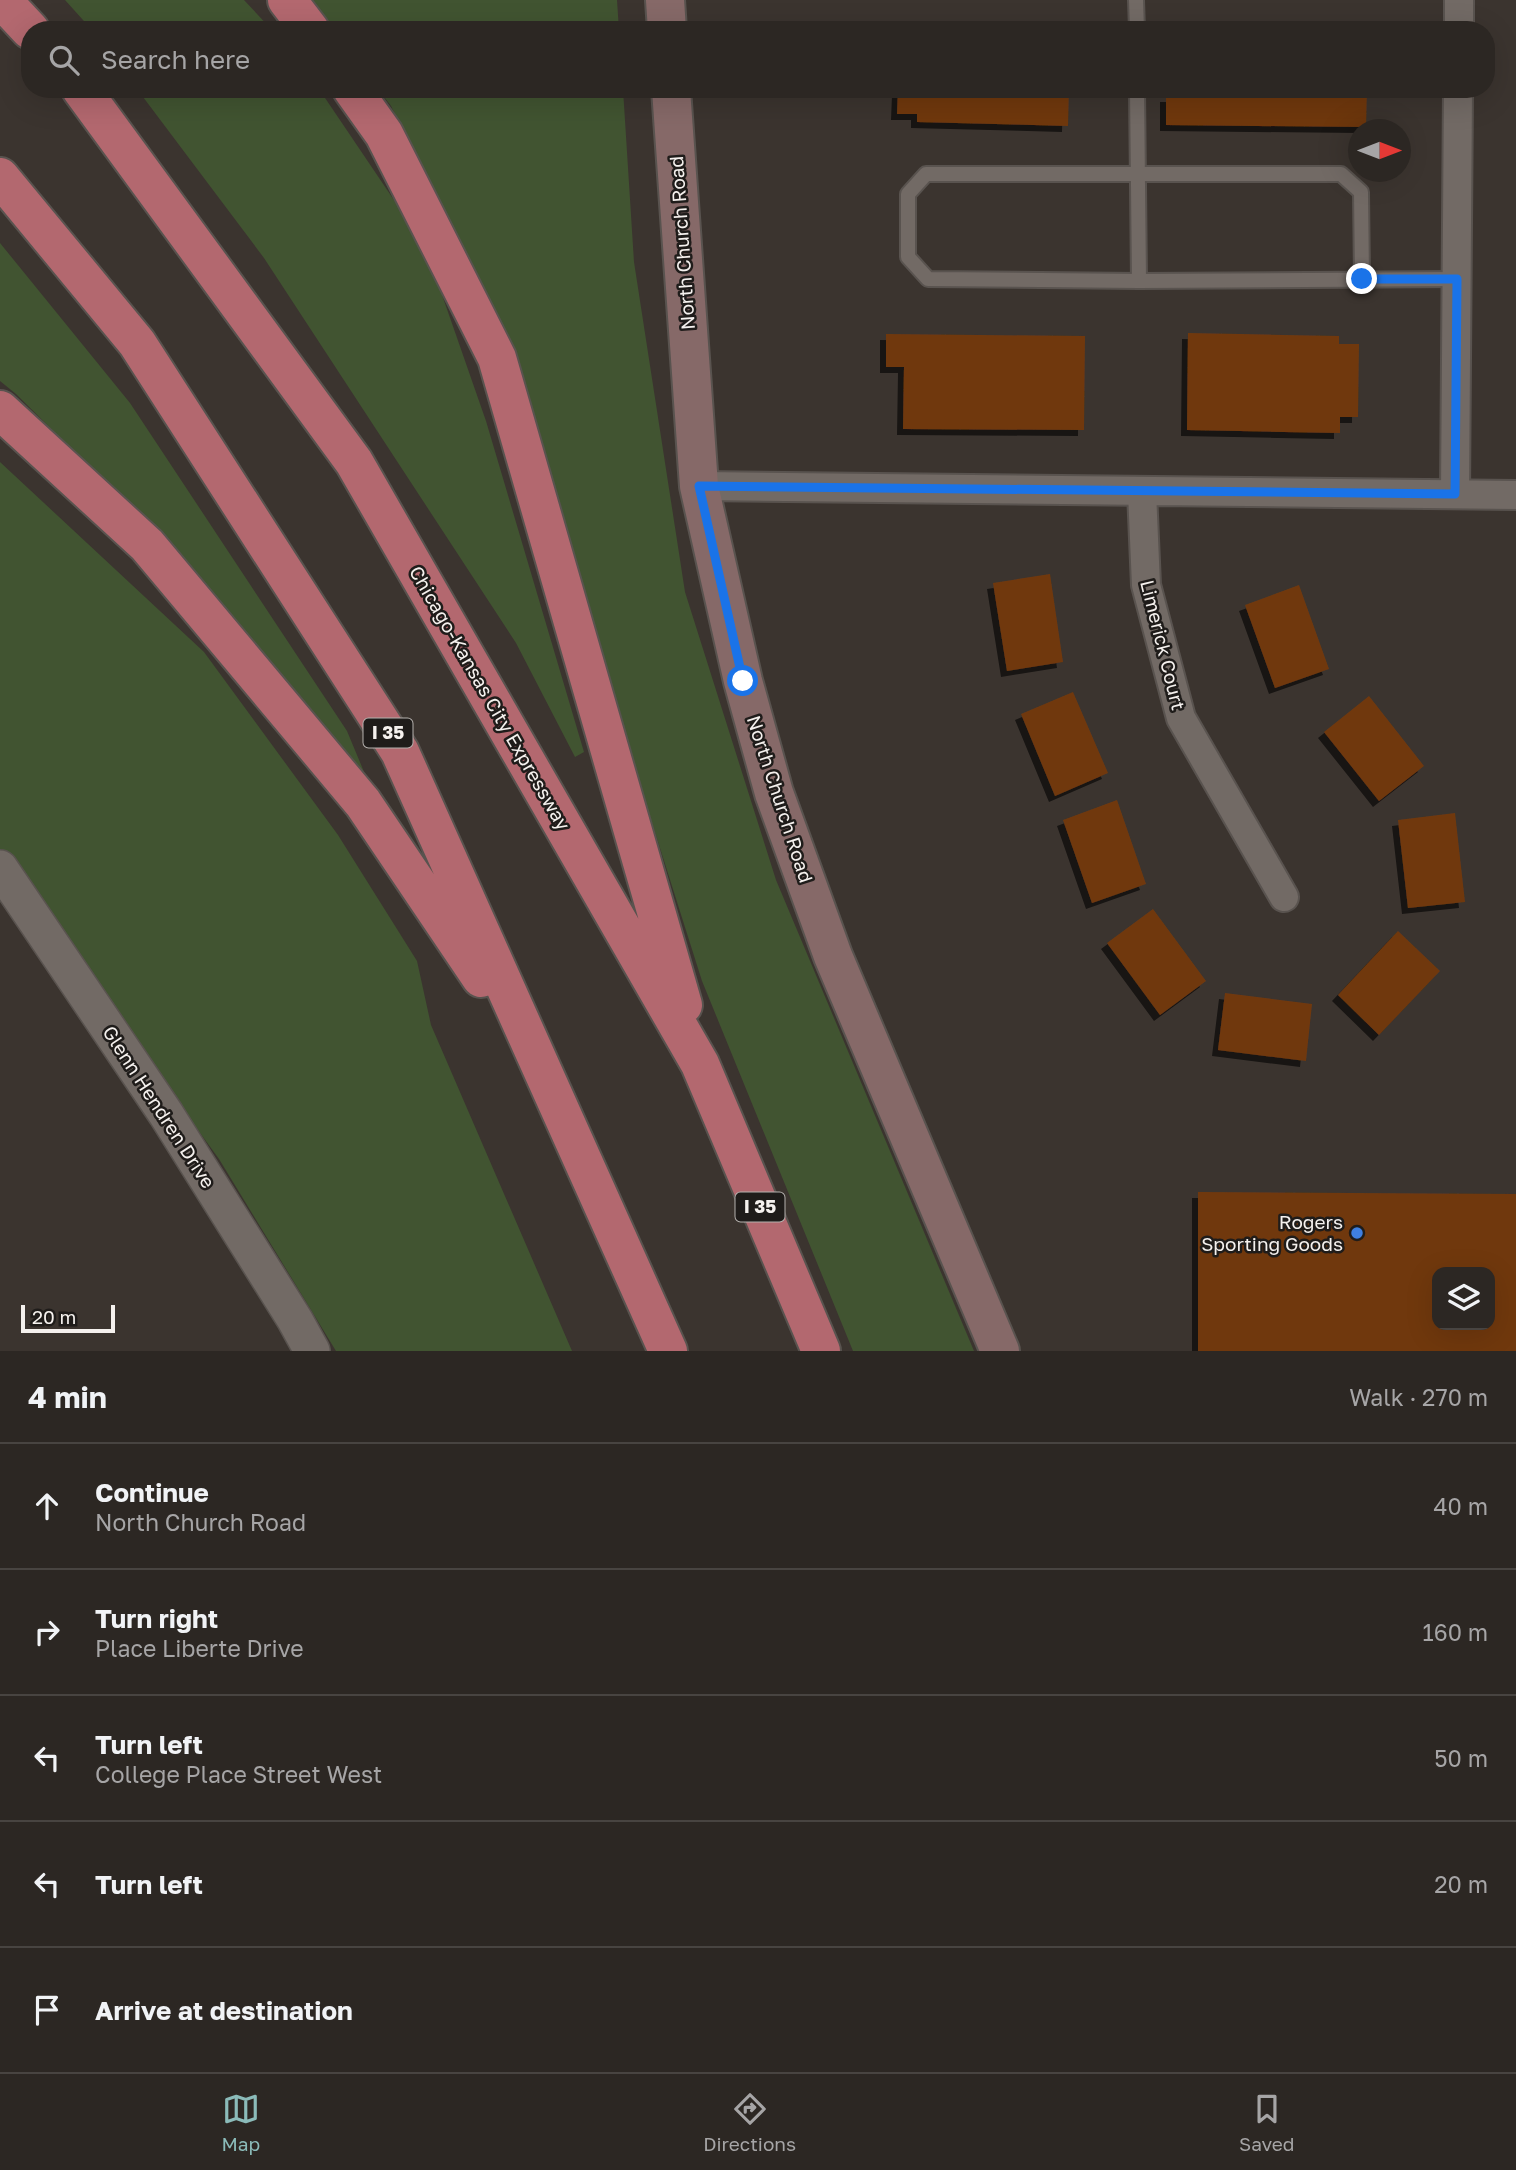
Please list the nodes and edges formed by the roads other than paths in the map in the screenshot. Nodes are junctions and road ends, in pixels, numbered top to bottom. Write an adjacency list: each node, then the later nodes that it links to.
1 (2, 0): 6 (highway)
2 (286, 0): 7 (highway)
3 (665, 0): 8 (main road)
4 (1136, 0): 9 (lane)
5 (1459, 0): 10 (street)
6 (22, 21)
7 (303, 21)
8 (666, 21)
9 (1137, 21)
10 (1459, 21)
11 (89, 98): 28 (highway, Chicago-Kansas City Expressway / I 35)
12 (358, 98): 28 (highway)
13 (672, 98): 22 (main road, North Church Road)
14 (1137, 98): 16 (lane)
15 (1458, 98): 19 (street)
16 (1138, 174): 18 (lane); 20 (lane); 20 (lane)
17 (0, 177): 29 (highway, I 35)
18 (1362, 279): 19 (lane); 20 (lane)
19 (1457, 279): 24 (street)
20 (1139, 281)
21 (0, 410): 29 (highway)
22 (699, 486): 23 (street); 33 (main road, North Church Road)
23 (1142, 492): 24 (street); 27 (street, Limerick Court)
24 (1455, 494): 25 (street)
25 (1516, 495)
26 (0, 868): 30 (street, Glenn Hendren Drive)
27 (1284, 897)
28 (700, 1064): 32 (highway, Chicago-Kansas City Expressway / I 35)
29 (540, 1066): 31 (highway, I 35)
30 (312, 1351)
31 (667, 1351)
32 (821, 1351)
33 (1000, 1351)

